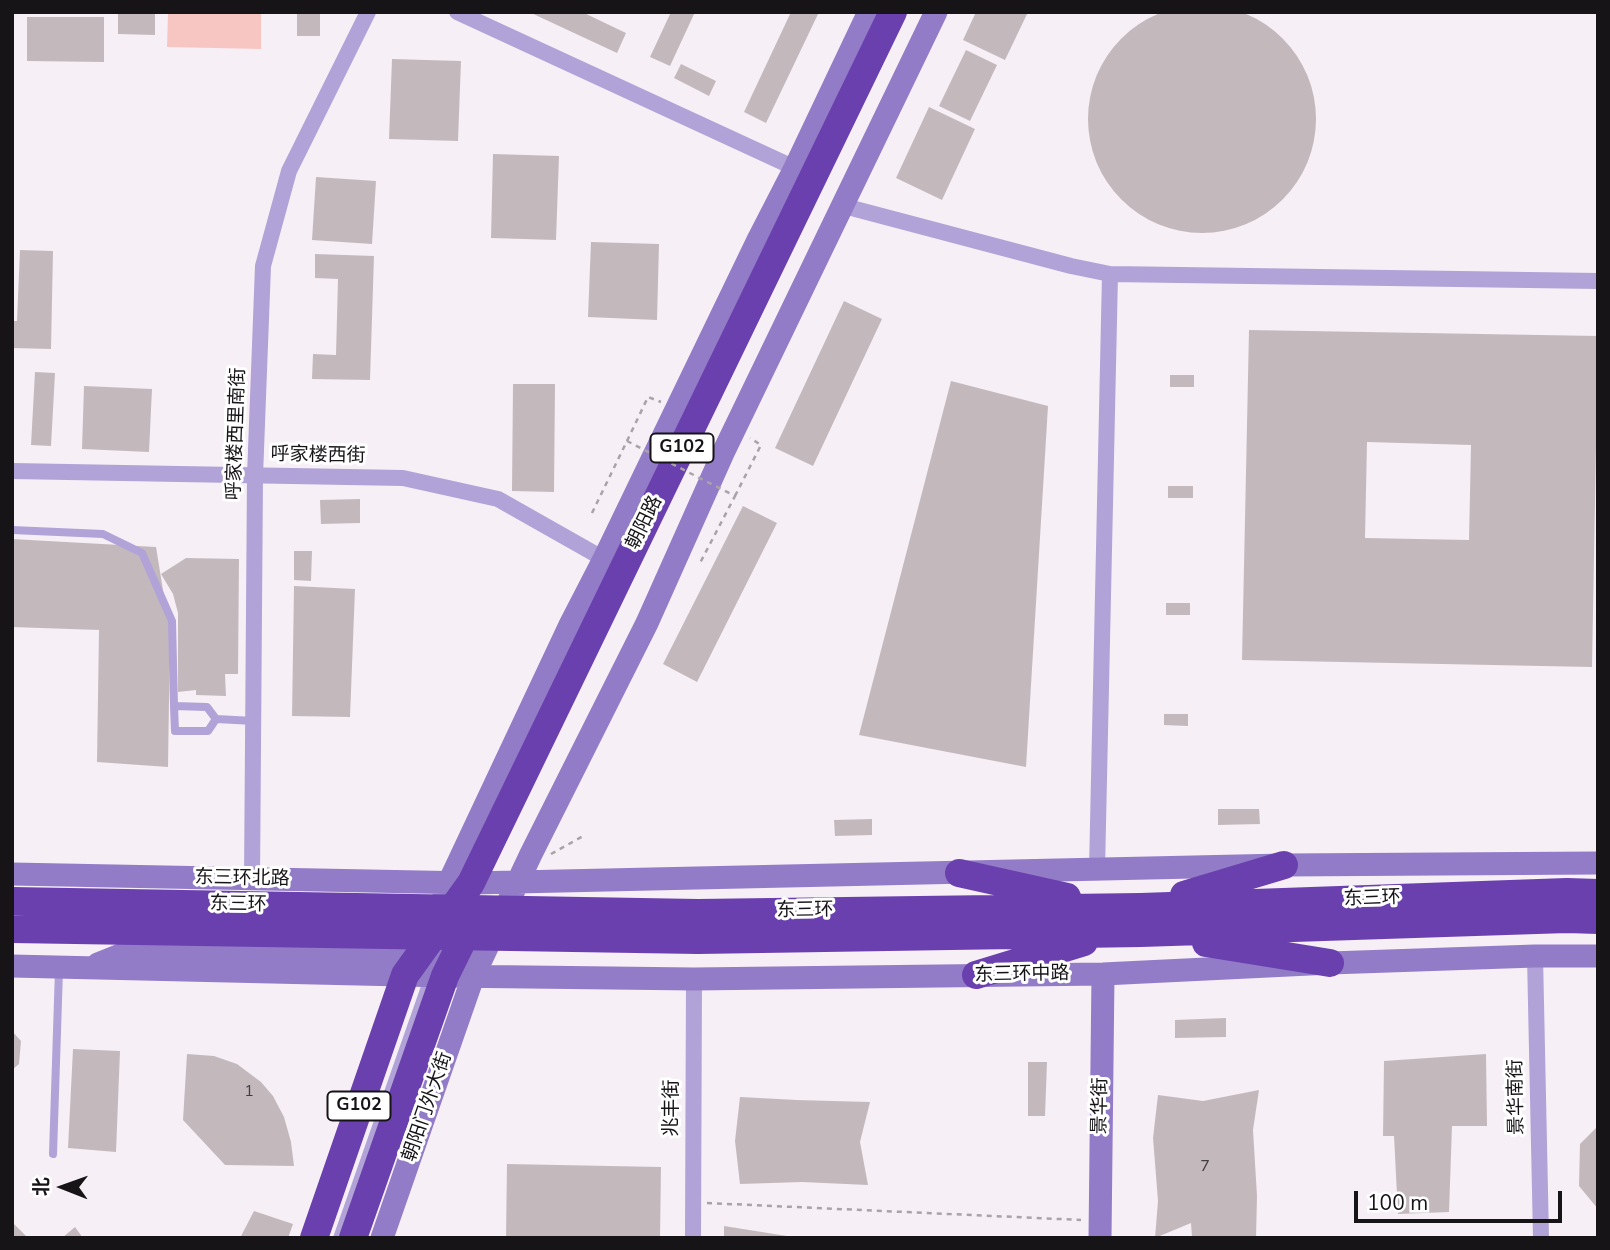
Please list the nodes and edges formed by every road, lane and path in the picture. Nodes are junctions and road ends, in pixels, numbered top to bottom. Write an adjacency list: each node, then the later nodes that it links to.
1 (368, 12): 15 (street, 呼家楼西里南街)
2 (457, 12): 7 (street)
3 (869, 12): 7 (street, 朝阳路)
4 (892, 12): 32 (highway, 朝阳路 / G102)
5 (909, 12): 32 (highway, 朝阳路 / G102)
6 (936, 12): 8 (street)
7 (795, 168): 19 (street, 朝阳路)
8 (844, 206): 9 (street); 31 (street)
9 (1110, 274): 10 (street); 26 (street)
10 (1598, 281)
11 (648, 397): 12 (path)
12 (627, 441): 16 (path, bridge); 17 (path, bridge)
13 (761, 444): 16 (path)
14 (12, 471): 15 (street, 呼家楼西街)
15 (255, 476): 19 (street, 呼家楼西街); 23 (street, 呼家楼西里南街)
16 (735, 496): 20 (path, bridge)
17 (592, 513)
18 (12, 530): 21 (lane)
19 (604, 559): 32 (street, 朝阳路)
20 (700, 563)
21 (174, 706): 22 (lane); 22 (lane)
22 (216, 719): 23 (lane)
23 (254, 721): 29 (street, 呼家楼西里南街)
24 (1598, 863): 25 (street)
25 (1284, 865): 26 (street); 36 (highway)
26 (1097, 870): 27 (street)
27 (959, 873): 31 (street); 36 (highway)
28 (12, 874): 29 (street, 东三环北路)
29 (252, 879): 30 (street, 东三环北路)
30 (383, 881): 32 (street, 东三环北路); 44 (street)
31 (518, 882): 32 (street, 东三环北路); 40 (street, 朝阳门外大街)
32 (470, 883): 44 (highway, G102); 44 (street)
33 (1598, 892): 35 (highway, 东三环)
34 (12, 901): 38 (highway, 东三环, bridge)
35 (1567, 906): 36 (highway, 东三环); 37 (highway, 东三环)
36 (1127, 920): 38 (highway, 东三环); 43 (highway); 48 (highway)
37 (1598, 920)
38 (698, 926): 39 (highway, 东三环, bridge)
39 (12, 929)
40 (484, 953): 44 (street); 49 (street, 朝阳门外大街)
41 (1535, 956): 42 (street, 东三环中路); 43 (street, 东三环中路); 59 (street, 景华南街)
42 (1598, 956)
43 (1330, 962): 47 (street, 东三环中路)
44 (419, 963): 46 (street); 49 (street, 东三环中路); 54 (highway, G102); 55 (lane); 56 (highway, 朝阳门外大街 / G102)
45 (12, 966): 46 (street)
46 (59, 967): 51 (lane)
47 (1095, 974): 48 (street, 东三环中路); 53 (street, 景华街)
48 (976, 975): 50 (street, 东三环中路)
49 (473, 977): 50 (street, 东三环中路); 57 (street, 朝阳门外大街)
50 (694, 979): 52 (street, 兆丰街)
51 (53, 1154)
52 (693, 1202): 53 (path); 58 (street, 兆丰街)
53 (1090, 1232)
54 (314, 1238)
55 (337, 1238)
56 (353, 1238)
57 (382, 1238)
58 (693, 1238)
59 (1541, 1238)

